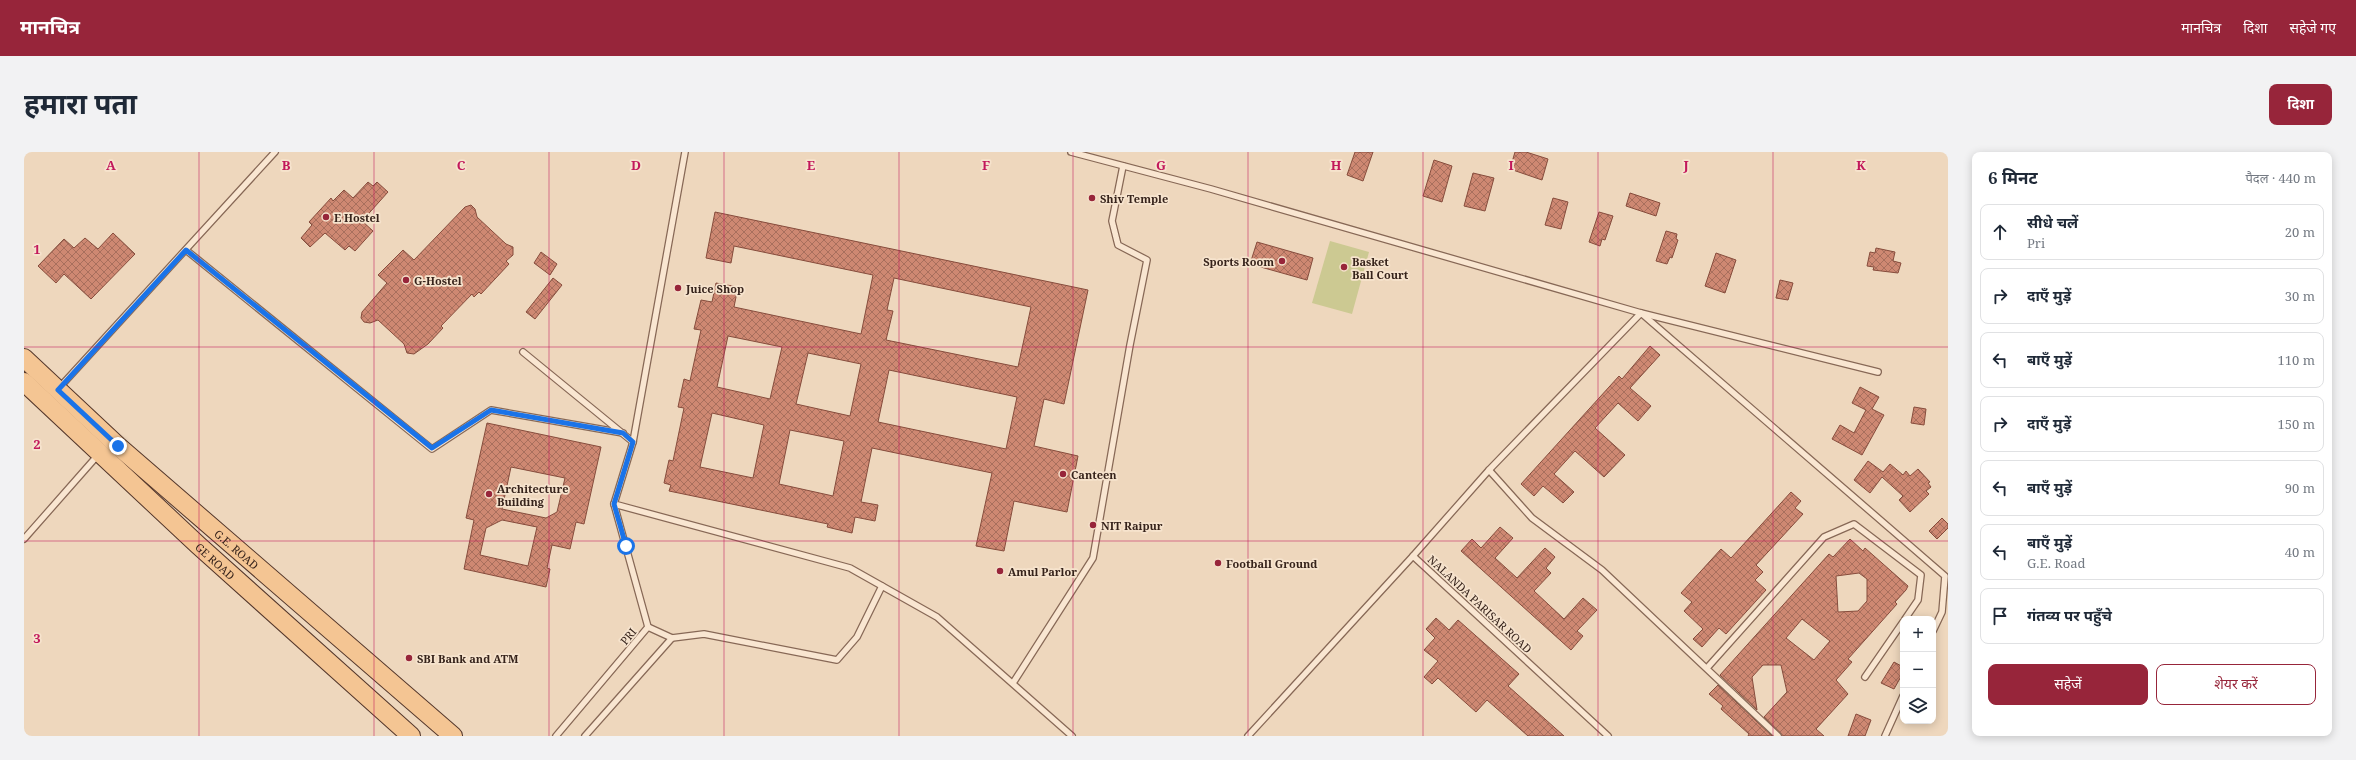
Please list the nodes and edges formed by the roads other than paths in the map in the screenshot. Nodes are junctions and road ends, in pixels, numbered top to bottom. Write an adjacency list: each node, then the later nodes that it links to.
1 (275, 152): 5 (lane)
2 (685, 152): 13 (lane)
3 (1071, 152): 4 (lane)
4 (1123, 166): 6 (lane); 27 (lane)
5 (186, 250): 11 (lane); 12 (lane)
6 (1641, 313): 9 (lane); 15 (lane); 21 (lane)
7 (523, 352): 12 (lane)
8 (24, 358): 11 (main road, G.E. ROAD)
9 (1878, 372)
10 (24, 382): 14 (main road, GE ROAD)
11 (58, 390): 30 (main road, G.E. ROAD)
12 (623, 433): 13 (lane)
13 (633, 442): 16 (lane)
14 (100, 453): 17 (lane); 29 (main road, GE ROAD)
15 (1489, 470): 18 (lane); 25 (lane)
16 (614, 504): 19 (lane); 23 (lane, PRI)
17 (24, 539)
18 (1413, 556): 34 (lane, NALANDA PARISAR ROAD); 35 (lane, NALANDA PARISAR ROAD)
19 (882, 586): 24 (lane); 27 (lane)
20 (1907, 616): 25 (lane)
21 (1936, 625)
22 (1900, 626): 26 (lane)
23 (648, 627): 24 (lane); 31 (lane, PRI)
24 (672, 638): 32 (lane)
25 (1707, 668): 36 (lane)
26 (1865, 677)
27 (1013, 683): 33 (lane)
28 (1900, 703): 37 (lane)
29 (411, 736)
30 (454, 736)
31 (556, 736)
32 (585, 736)
33 (1072, 736)
34 (1248, 736)
35 (1608, 736)
36 (1778, 736)
37 (1885, 736)

